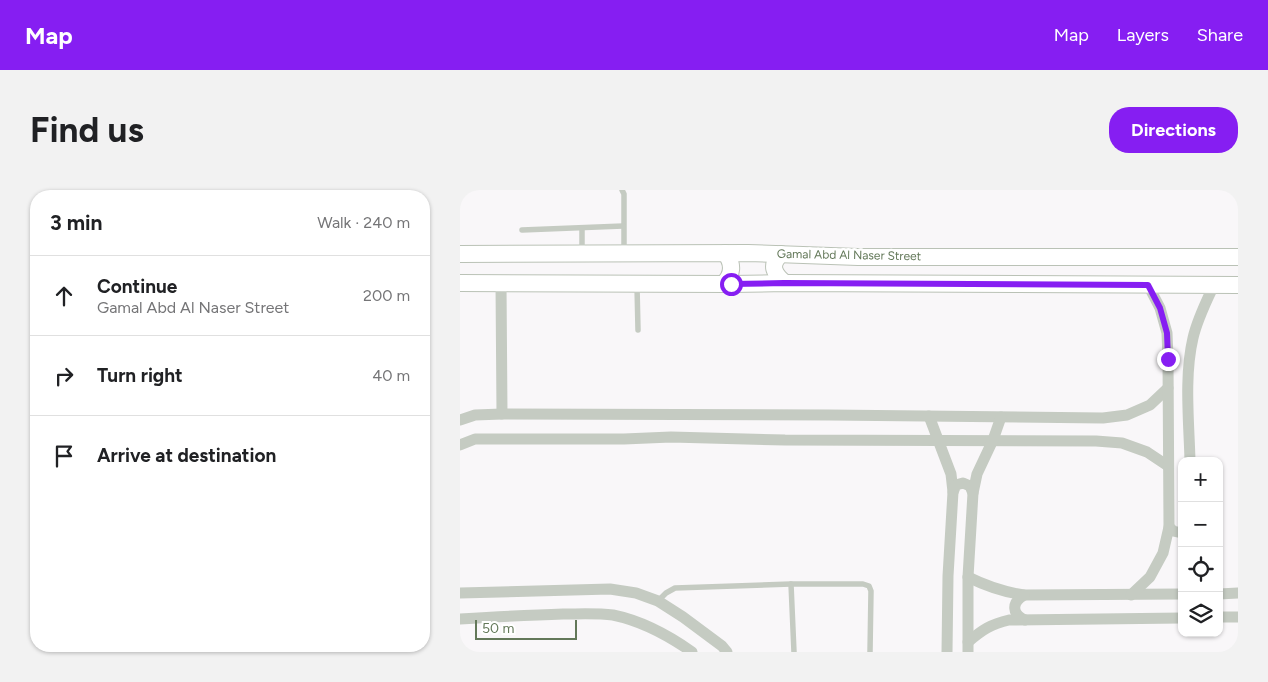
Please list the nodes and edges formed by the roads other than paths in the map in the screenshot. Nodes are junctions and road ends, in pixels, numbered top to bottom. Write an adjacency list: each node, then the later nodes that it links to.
1 (622, 190): 2 (lane)
2 (623, 226): 3 (lane); 5 (lane)
3 (582, 228): 4 (lane); 8 (lane)
4 (522, 230)
5 (624, 253): 6 (main road, Gamal Abd Al Naser Street); 8 (main road, Gamal Abd Al Naser Street)
6 (725, 253): 9 (main road, Gamal Abd Al Naser Street); 15 (main road)
7 (460, 254): 8 (main road, Gamal Abd Al Naser Street)
8 (582, 254)
9 (781, 254): 10 (main road, Gamal Abd Al Naser Street); 11 (main road)
10 (1238, 257)
11 (784, 283): 15 (main road); 16 (main road)
12 (460, 284): 13 (main road)
13 (500, 284): 14 (main road); 23 (street)
14 (636, 284): 15 (main road); 19 (lane)
15 (724, 284)
16 (1148, 285): 17 (main road); 20 (street)
17 (1214, 285): 18 (main road); 21 (street)
18 (1238, 285)
19 (638, 330)
20 (1168, 375): 21 (street); 22 (street)
21 (1188, 376): 30 (street)
22 (1168, 388): 25 (street); 31 (street)
23 (502, 414): 24 (street); 26 (street)
24 (929, 416): 25 (street); 27 (street)
25 (1002, 417): 28 (street)
26 (460, 420)
27 (938, 440): 28 (street); 29 (street); 32 (street)
28 (993, 440): 31 (street); 33 (street)
29 (460, 445)
30 (1190, 457)
31 (1168, 466): 34 (street)
32 (953, 492): 33 (street); 55 (street)
33 (973, 493): 36 (street)
34 (1168, 526): 35 (street); 42 (street)
35 (1178, 532)
36 (968, 577): 43 (street); 50 (street)
37 (791, 584): 44 (lane); 53 (lane); 54 (lane)
38 (1223, 592): 40 (street)
39 (460, 593): 44 (street)
40 (1238, 593)
41 (1178, 594): 42 (street)
42 (1131, 595): 43 (street)
43 (1024, 596): 49 (street)
44 (658, 601): 52 (street)
45 (1223, 617): 46 (street)
46 (1238, 617)
47 (1178, 618): 49 (street)
48 (460, 619): 51 (street)
49 (1025, 620): 50 (street)
50 (968, 647)
51 (692, 652)
52 (727, 652)
53 (794, 652)
54 (870, 652)
55 (948, 652)

